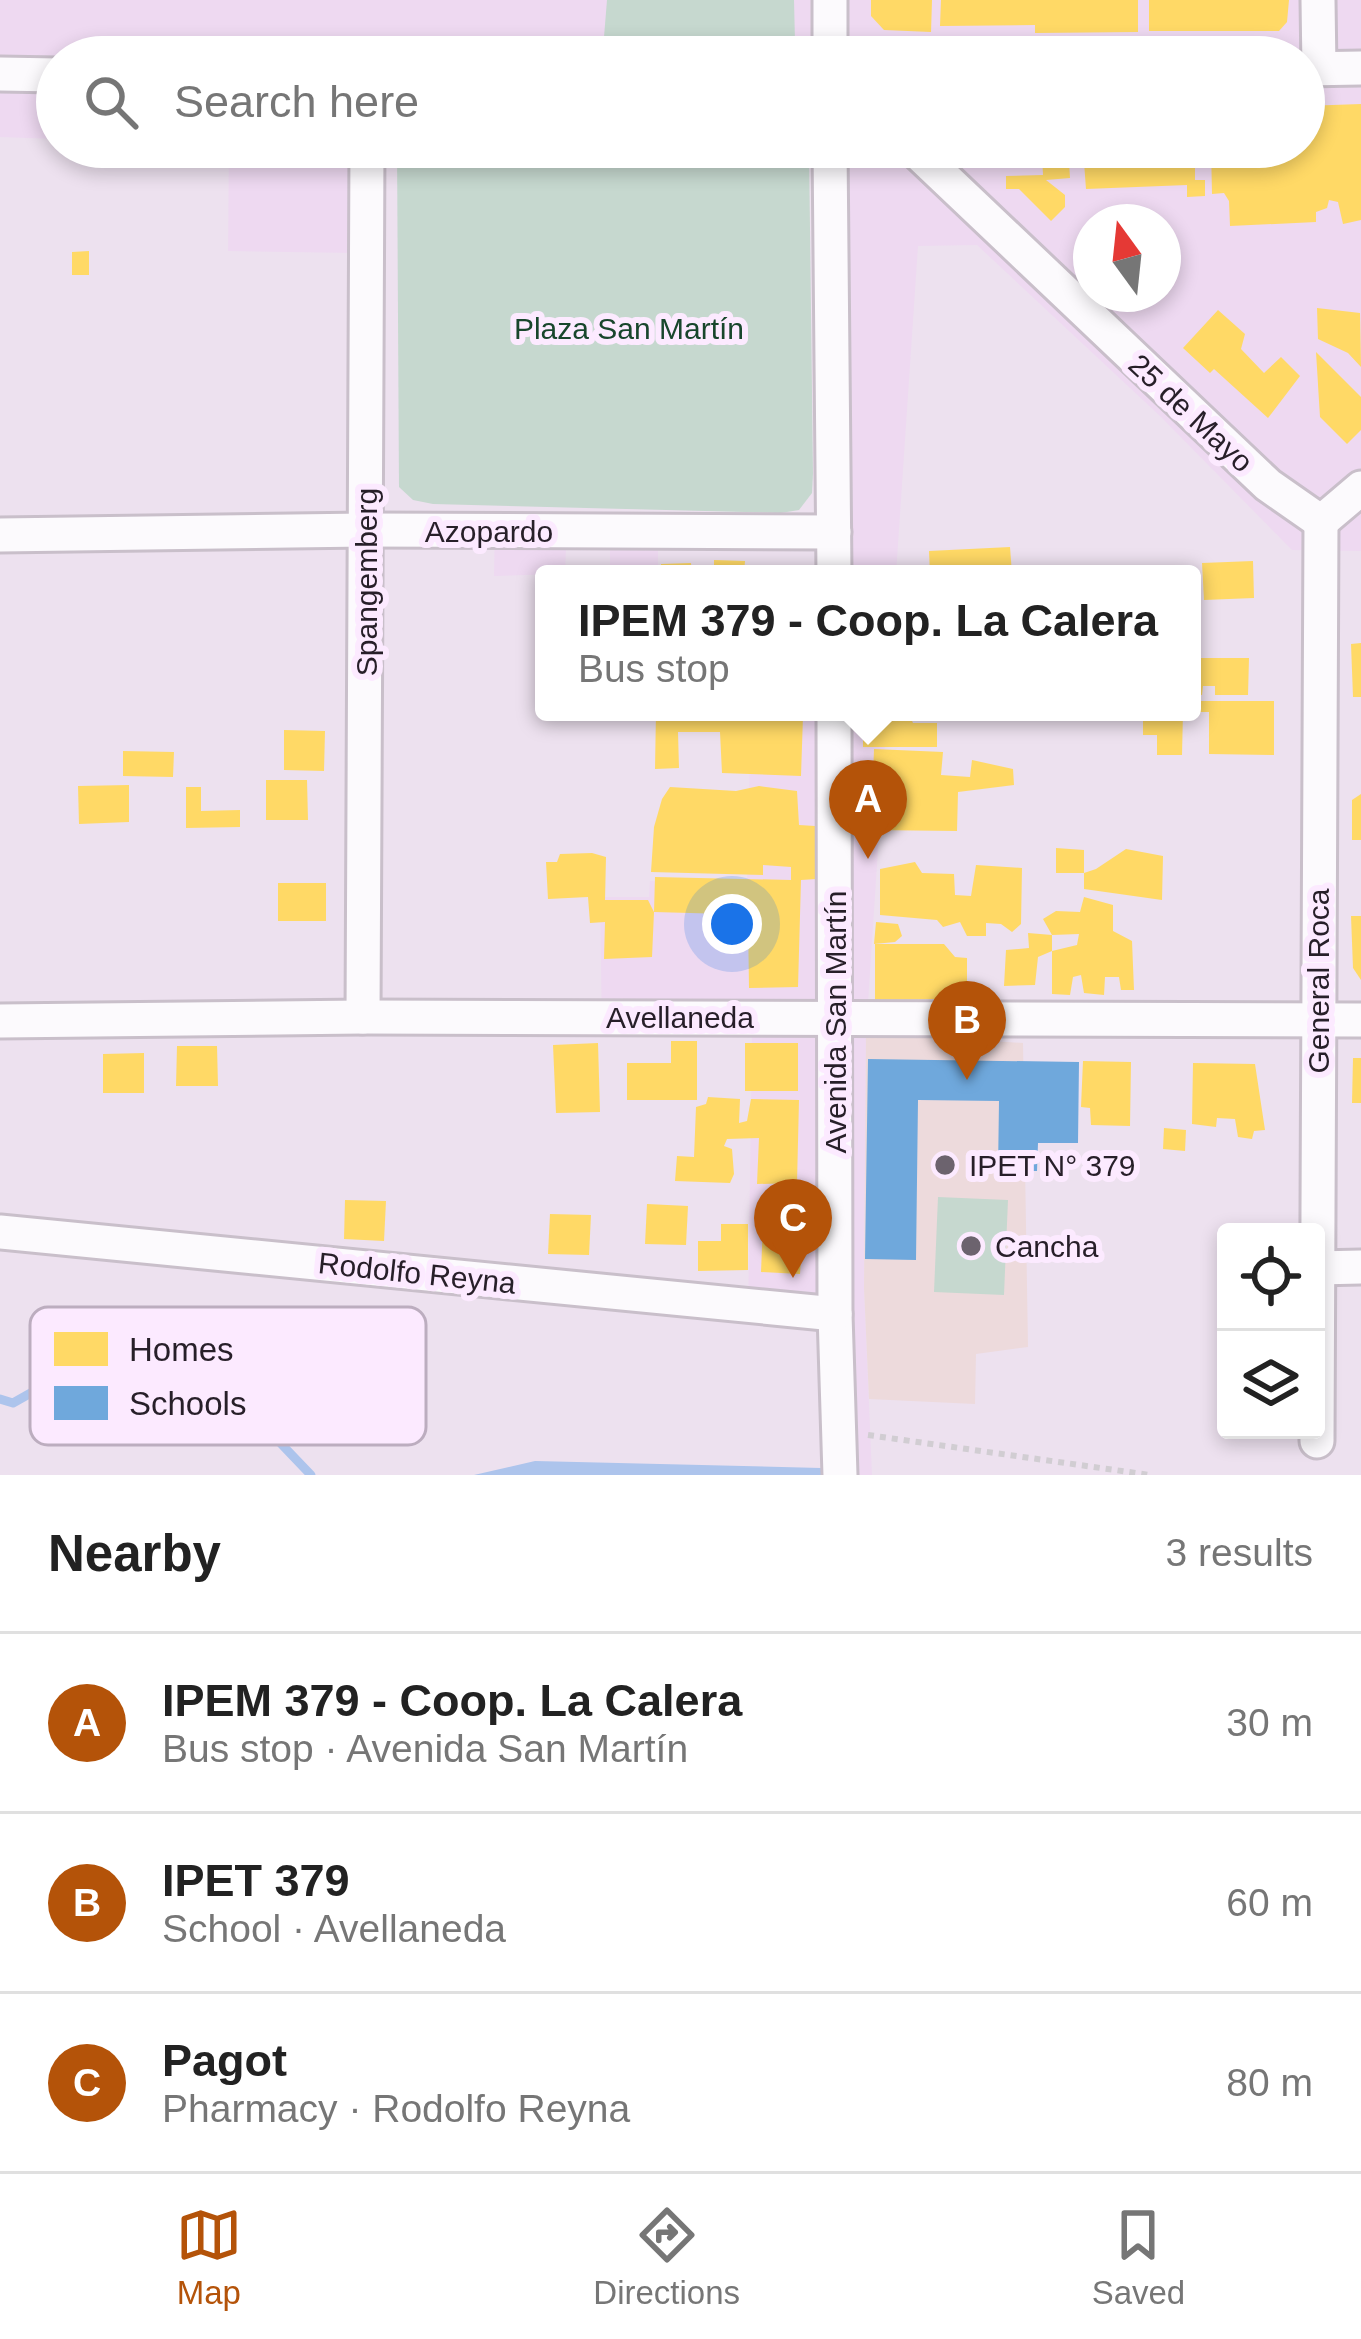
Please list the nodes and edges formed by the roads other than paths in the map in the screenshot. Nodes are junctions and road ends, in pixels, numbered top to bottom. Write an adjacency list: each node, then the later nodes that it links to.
1 (830, 0): 3 (street)
2 (1318, 0): 4 (street)
3 (830, 36)
4 (1314, 36)
5 (1361, 68): 6 (street)
6 (1325, 69)
7 (0, 74): 8 (street)
8 (36, 75)
9 (364, 168): 14 (street, Spangemberg)
10 (833, 168): 15 (street)
11 (934, 168): 13 (street, 25 de Mayo)
12 (1361, 488): 13 (street)
13 (1322, 522): 21 (street, General Roca)
14 (366, 530): 15 (street, Azopardo); 16 (street, Azopardo); 19 (street, Spangemberg)
15 (834, 532): 17 (street)
16 (0, 535)
17 (834, 565)
18 (834, 721): 20 (street, Avenida San Martín)
19 (362, 1017): 20 (street, Avellaneda); 23 (street, Avellaneda)
20 (836, 1017): 21 (street, Avellaneda); 28 (street, Avenida San Martín)
21 (1317, 1020): 22 (street, Avellaneda); 24 (street, General Roca)
22 (1361, 1020)
23 (0, 1022)
24 (1317, 1223)
25 (0, 1232): 28 (street, Rodolfo Reyna)
26 (1361, 1267): 27 (street)
27 (1325, 1268)
28 (835, 1314): 31 (street, Avenida San Martín)
29 (1317, 1331): 30 (street, General Roca)
30 (1317, 1441)
31 (840, 1475)

